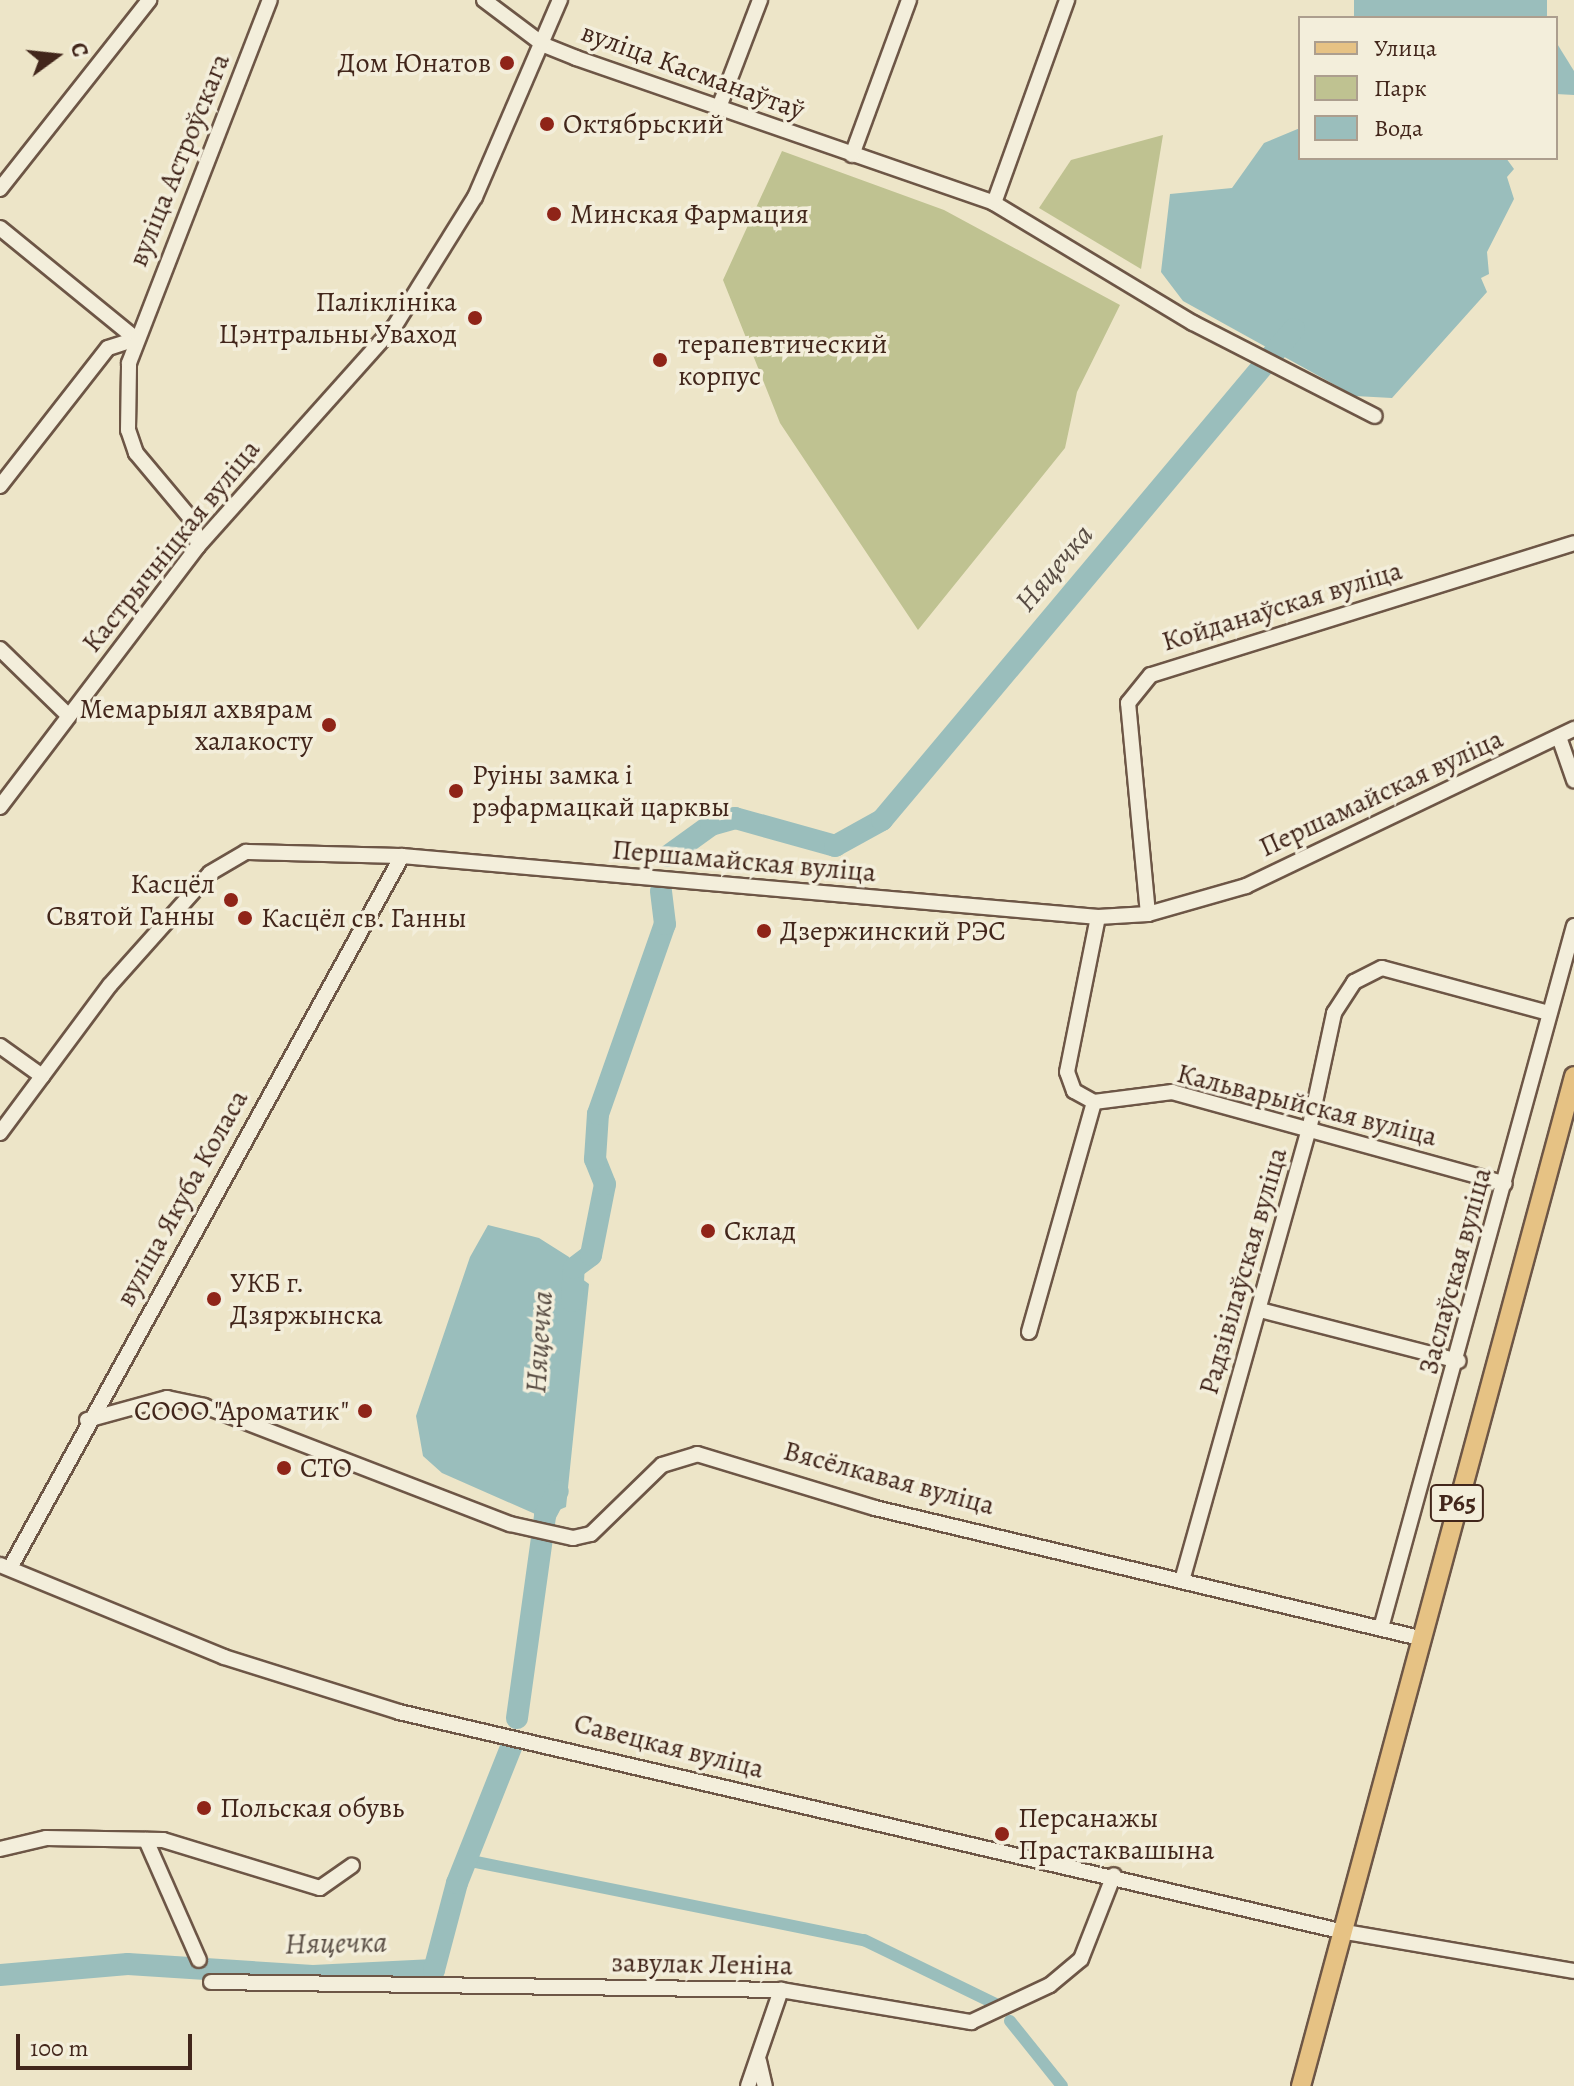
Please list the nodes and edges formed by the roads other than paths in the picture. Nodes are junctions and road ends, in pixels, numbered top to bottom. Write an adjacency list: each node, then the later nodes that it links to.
1 (149, 0): 11 (street)
2 (270, 0): 14 (street, вуліца Астроўскага)
3 (484, 0): 8 (street, вуліца Касманаўтаў)
4 (560, 0): 8 (street, Кастрычніцкая вуліца)
5 (760, 0): 9 (street)
6 (909, 0): 10 (street)
7 (1067, 0): 12 (street)
8 (544, 45): 9 (street, вуліца Касманаўтаў); 18 (street, Кастрычніцкая вуліца)
9 (718, 110): 10 (street, вуліца Касманаўтаў)
10 (852, 155): 12 (street, вуліца Касманаўтаў)
11 (0, 189)
12 (994, 203): 15 (street, вуліца Касманаўтаў)
13 (0, 228): 14 (street)
14 (136, 339): 16 (street); 18 (street, вуліца Астроўскага)
15 (1375, 416)
16 (0, 486)
17 (1574, 543): 26 (street, Койданаўская вуліца)
18 (198, 546): 20 (street, Кастрычніцкая вуліца)
19 (0, 649): 20 (street)
20 (69, 716): 24 (street, Кастрычніцкая вуліца)
21 (1574, 729): 22 (street, Першамайская вуліца)
22 (1559, 737): 23 (street); 26 (street, Першамайская вуліца)
23 (1574, 780)
24 (0, 807)
25 (402, 856): 27 (street, Першамайская вуліца); 31 (street, Першамайская вуліца); 40 (street, вуліца Якуба Коласа)
26 (1148, 914): 27 (street, Першамайская вуліца)
27 (1098, 917): 33 (street)
28 (1574, 926): 29 (street, Заслаўская вуліца)
29 (1549, 1013): 34 (street, Радзівілаўская вуліца); 36 (street, Заслаўская вуліца)
30 (0, 1046): 31 (street)
31 (42, 1076): 35 (street, Першамайская вуліца)
32 (1574, 1076): 44 (main road, Р65)
33 (1094, 1102): 34 (street, Кальварыйская вуліца); 38 (street)
34 (1309, 1130): 36 (street, Кальварыйская вуліца); 37 (street, Радзівілаўская вуліца)
35 (0, 1133)
36 (1505, 1184): 39 (street, Заслаўская вуліца)
37 (1260, 1310): 39 (street); 42 (street, Радзівілаўская вуліца)
38 (1029, 1332)
39 (1459, 1361): 43 (street, Заслаўская вуліца)
40 (87, 1420): 41 (street, вуліца Якуба Коласа); 42 (street, Вясёлкавая вуліца)
41 (5, 1566): 48 (street, Савецкая вуліца)
42 (1183, 1577): 43 (street, Вясёлкавая вуліца)
43 (1381, 1628): 44 (street, Вясёлкавая вуліца)
44 (1420, 1638): 49 (main road, Р65)
45 (146, 1840): 46 (street); 47 (street); 50 (street)
46 (0, 1849)
47 (352, 1866)
48 (1114, 1875): 49 (street, Савецкая вуліца); 53 (street, завулак Леніна)
49 (1340, 1931): 51 (street, Савецкая вуліца); 57 (main road, Р65)
50 (199, 1960)
51 (1574, 1971)
52 (211, 1982): 53 (street, завулак Леніна)
53 (781, 1990): 54 (street)
54 (759, 2060): 55 (street); 56 (street)
55 (748, 2086)
56 (765, 2086)
57 (1301, 2086)

